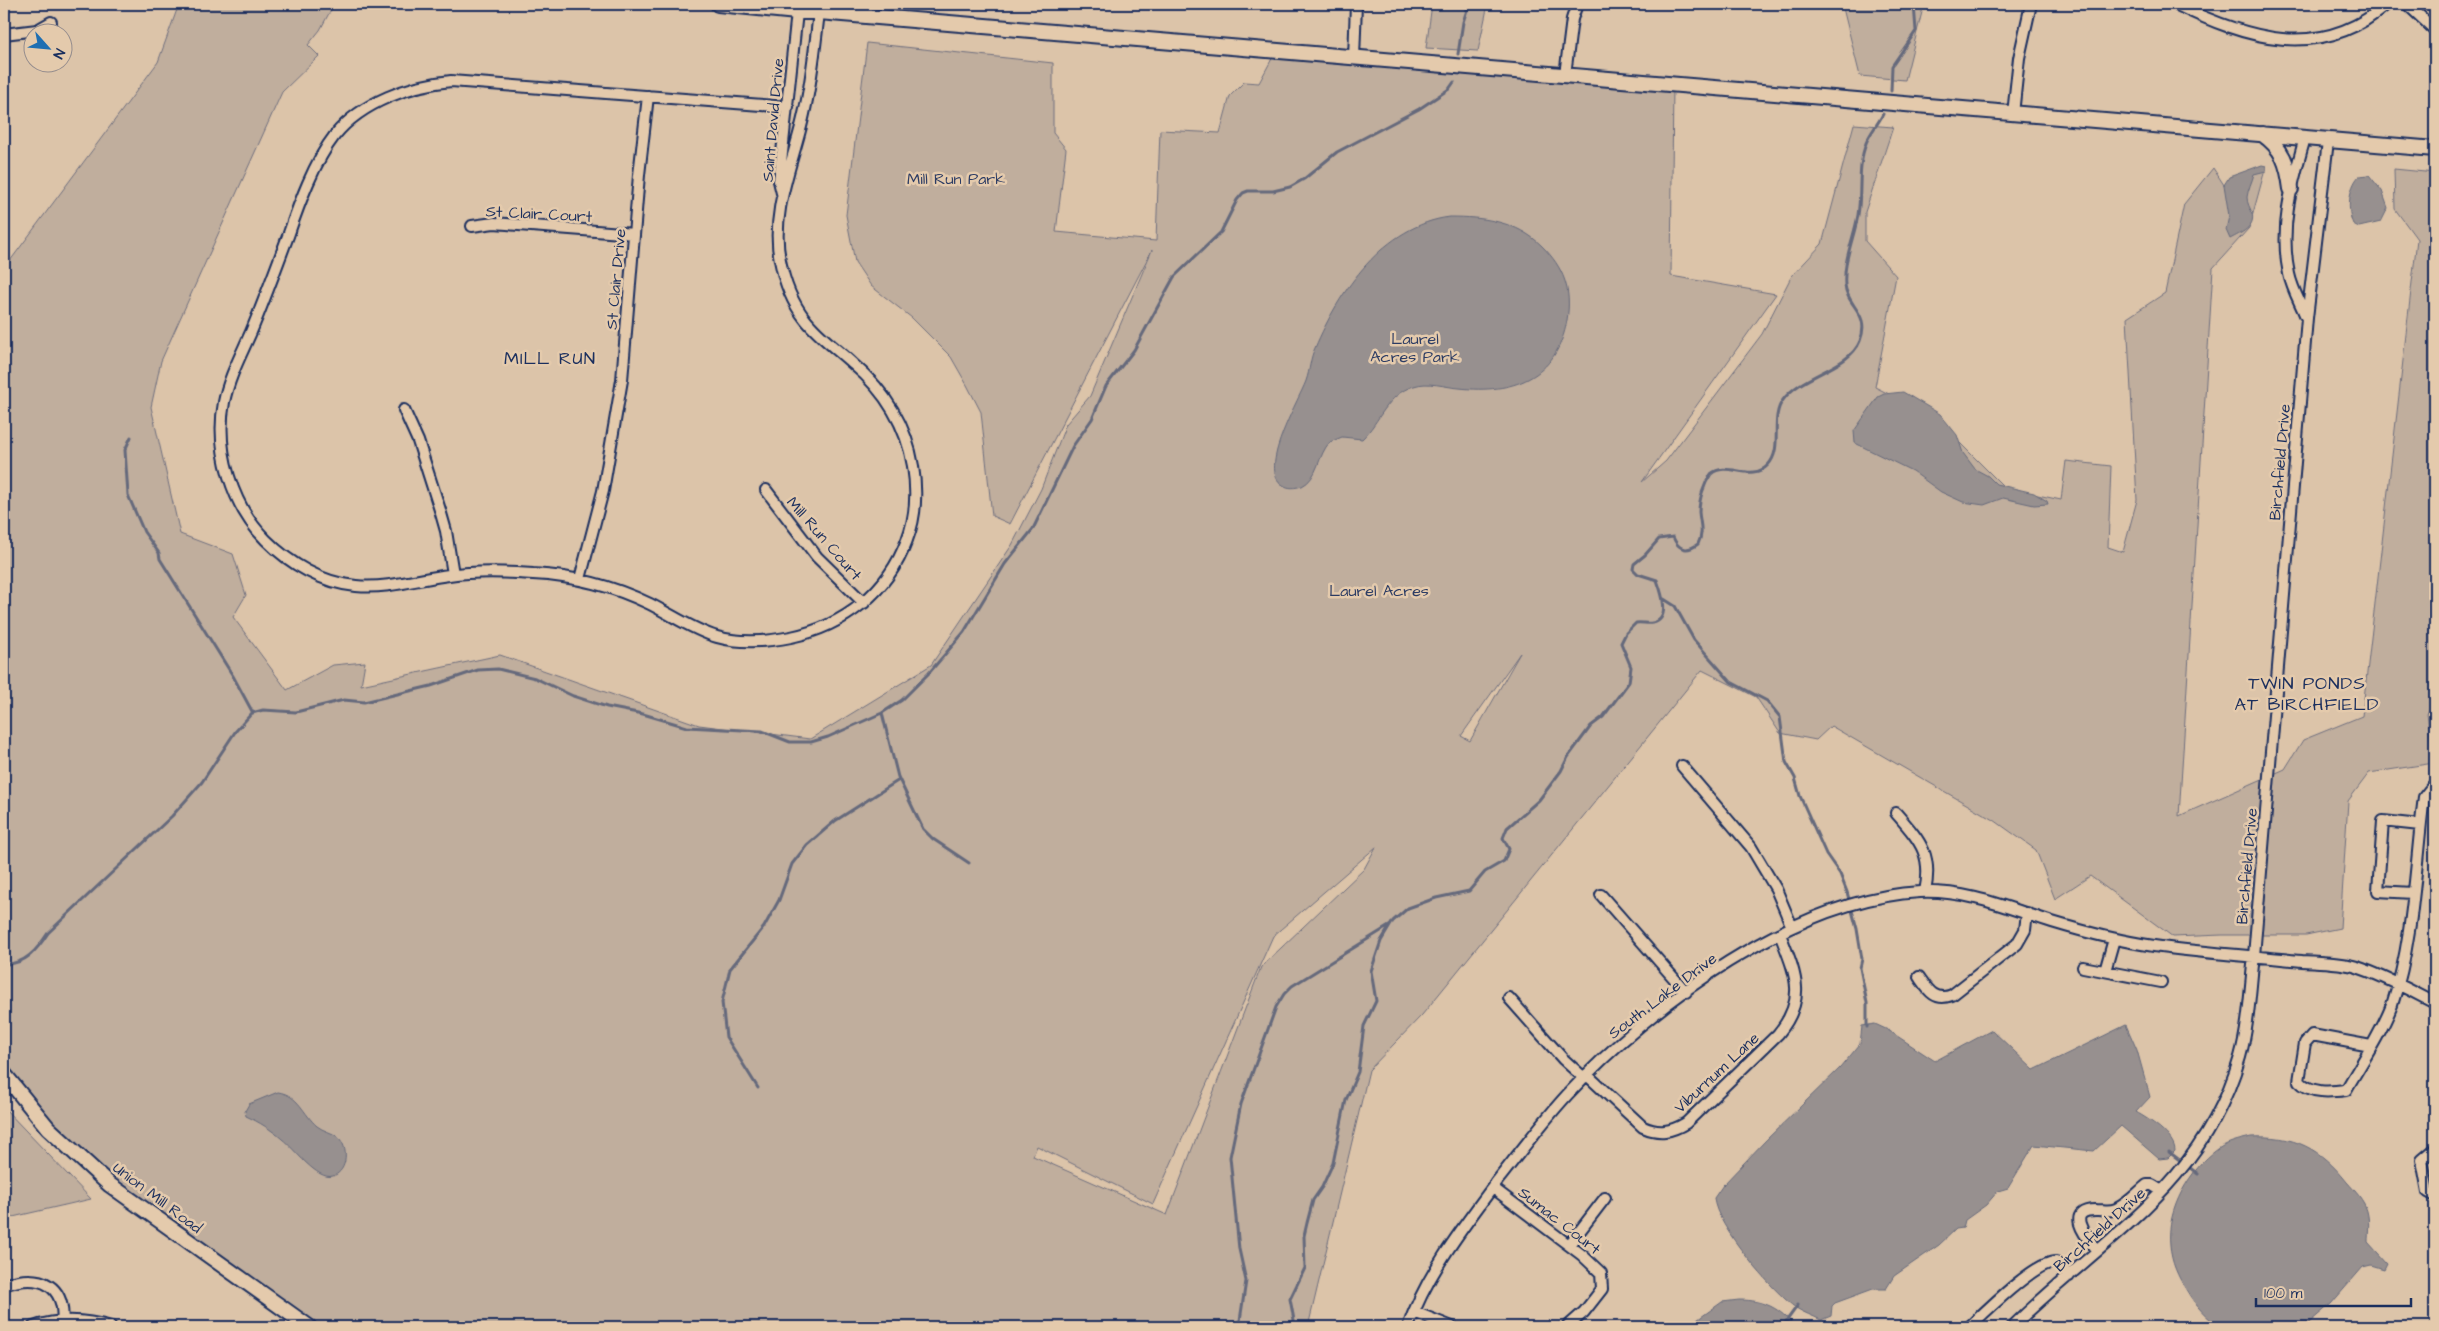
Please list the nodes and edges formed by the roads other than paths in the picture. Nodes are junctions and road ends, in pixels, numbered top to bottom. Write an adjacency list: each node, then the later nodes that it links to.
1 (718, 4): 8 (main road)
2 (1356, 4): 13 (street)
3 (1577, 4): 14 (street)
4 (2031, 4): 17 (street)
5 (2175, 4): 6 (street)
6 (2386, 4)
7 (2407, 4): 10 (street)
8 (796, 12): 9 (main road); 16 (street, Saint David Drive)
9 (820, 12): 13 (main road); 23 (street, Saint David Drive)
10 (2435, 30)
11 (22, 33): 12 (street)
12 (4, 34)
13 (1354, 58): 14 (main road)
14 (1565, 75): 17 (main road)
15 (648, 96): 16 (street); 25 (street, St Clair Drive); 29 (street)
16 (788, 107): 23 (street, Saint David Drive)
17 (2013, 114): 18 (main road)
18 (2261, 133): 19 (main road); 22 (main road)
19 (2305, 138): 20 (main road); 22 (street, Birchfield Drive)
20 (2328, 141): 21 (main road); 26 (street, Birchfield Drive)
21 (2435, 149)
22 (2291, 189): 26 (street, Birchfield Drive)
23 (782, 194): 31 (street)
24 (472, 226): 25 (street, St Clair Court)
25 (634, 234): 30 (street, St Clair Drive)
26 (2306, 318): 43 (street, Birchfield Drive)
27 (404, 410): 29 (street)
28 (766, 490): 31 (street, Mill Run Court)
29 (453, 574): 30 (street)
30 (580, 579): 31 (street)
31 (864, 603)
32 (1682, 766): 40 (street)
33 (2435, 783): 35 (street)
34 (1896, 814): 36 (street)
35 (2420, 826): 37 (street); 37 (street)
36 (1925, 892): 39 (street, South Lake Drive); 40 (street, South Lake Drive)
37 (2413, 893): 48 (street)
38 (1601, 895): 49 (street)
39 (2027, 913): 42 (street, South Lake Drive); 46 (street)
40 (1792, 926): 41 (street, South Lake Drive)
41 (1780, 934): 49 (street, South Lake Drive); 54 (street, Viburnum Lane)
42 (2114, 939): 43 (street, South Lake Drive); 45 (street)
43 (2254, 956): 48 (street, South Lake Drive); 57 (street, Birchfield Drive)
44 (2083, 967): 45 (street)
45 (2105, 972): 47 (street)
46 (1919, 977)
47 (2161, 982)
48 (2398, 982): 51 (street, South Lake Drive); 52 (street)
49 (1686, 992): 54 (street, South Lake Drive)
50 (1509, 998): 54 (street, Viburnum Lane)
51 (2435, 1003)
52 (2371, 1046): 52 (street)
53 (4, 1074): 68 (main road, Union Mill Road)
54 (1585, 1077): 56 (street, South Lake Drive)
55 (2435, 1149): 58 (street)
56 (1493, 1188): 60 (street, Sumac Court); 64 (street, South Lake Drive)
57 (2162, 1191): 61 (street, Birchfield Drive); 61 (street)
58 (2435, 1196)
59 (1606, 1198): 60 (street)
60 (1569, 1245): 71 (street, Sumac Court)
61 (2097, 1251): 62 (street, Birchfield Drive)
62 (2069, 1276): 72 (street); 73 (street, Birchfield Drive)
63 (4, 1285): 65 (street)
64 (1414, 1312): 69 (street, South Lake Drive); 70 (street)
65 (62, 1324): 66 (street); 67 (street)
66 (33, 1327)
67 (111, 1327)
68 (310, 1327)
69 (1408, 1327)
70 (1452, 1327)
71 (1567, 1327)
72 (1969, 1327)
73 (2012, 1327)

